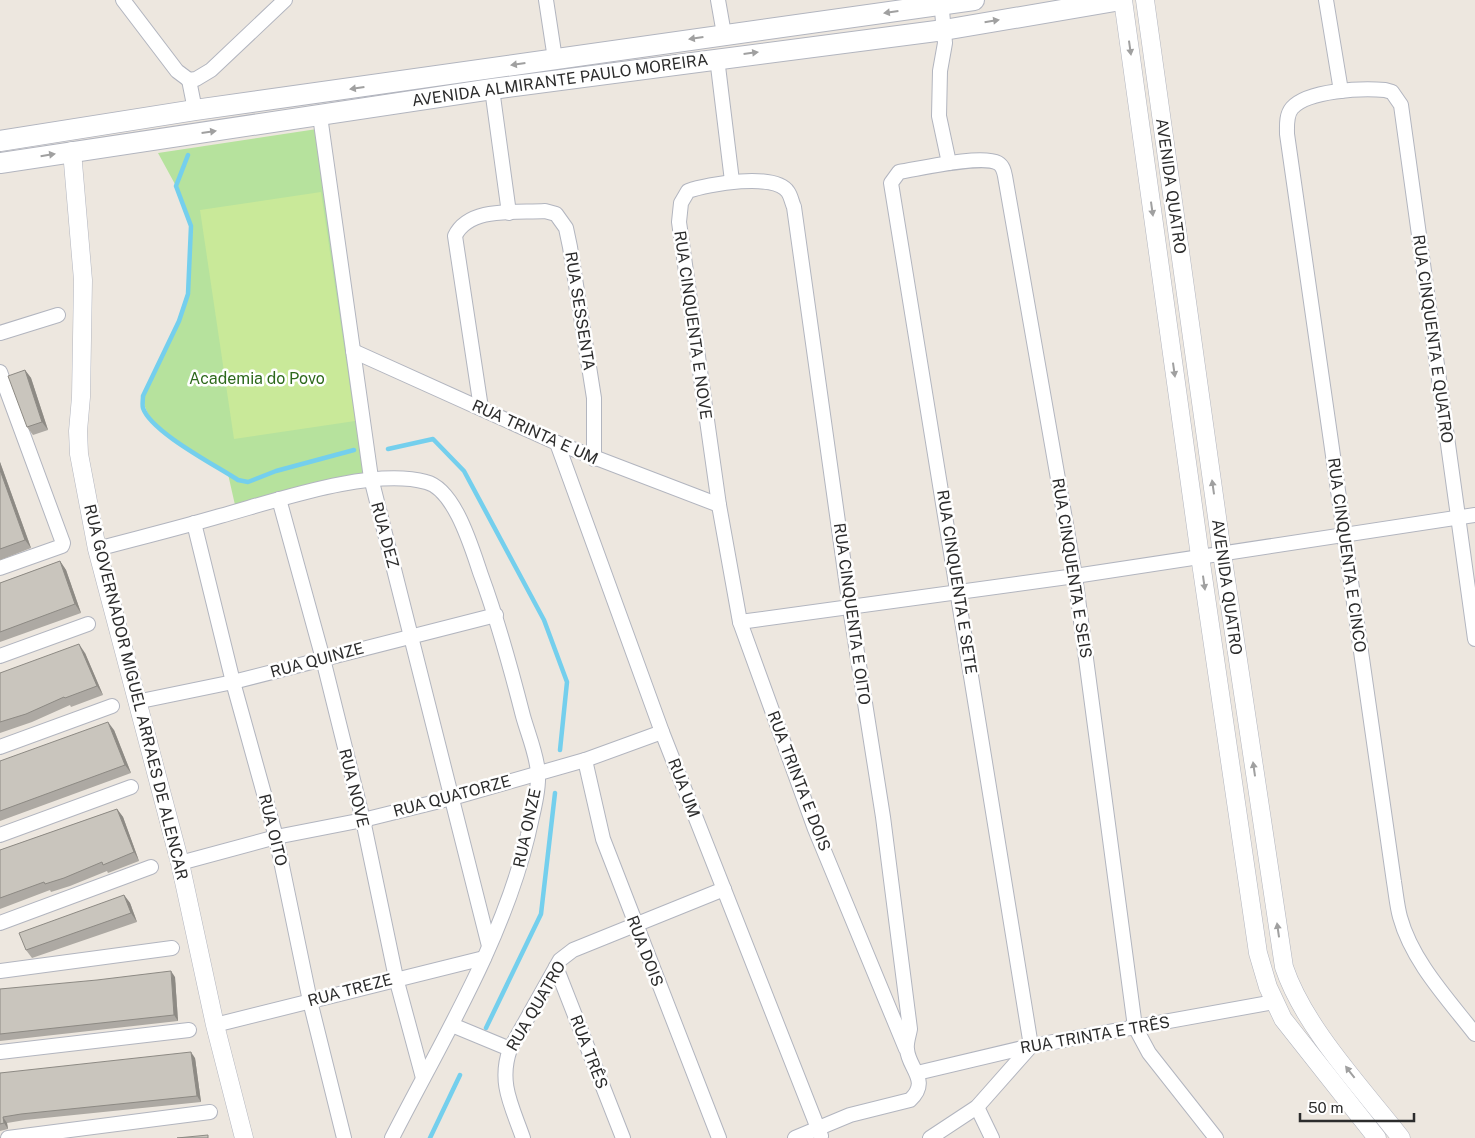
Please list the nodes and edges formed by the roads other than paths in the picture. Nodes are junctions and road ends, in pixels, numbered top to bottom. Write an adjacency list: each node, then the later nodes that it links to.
1 (124, 0): 15 (street)
2 (284, 0): 10 (street)
3 (546, 0): 14 (street)
4 (718, 0): 12 (street)
5 (974, 0): 9 (main road, AVENIDA ALMIRANTE PAULO MOREIRA)
6 (1122, 0): 11 (main road, AVENIDA ALMIRANTE PAULO MOREIRA, one-way to 6); 42 (street, AVENIDA QUATRO, one-way to 42)
7 (1145, 0): 41 (street, AVENIDA QUATRO, one-way to 7)
8 (1326, 0): 17 (street)
9 (941, 2): 11 (street); 12 (main road, AVENIDA ALMIRANTE PAULO MOREIRA, one-way to 12)
10 (270, 5): 15 (street)
11 (944, 30): 13 (main road, AVENIDA ALMIRANTE PAULO MOREIRA, one-way to 11); 23 (street)
12 (724, 34): 14 (main road, AVENIDA ALMIRANTE PAULO MOREIRA, one-way to 14)
13 (717, 58): 16 (main road, AVENIDA ALMIRANTE PAULO MOREIRA); 24 (street)
14 (554, 59): 18 (main road, AVENIDA ALMIRANTE PAULO MOREIRA, one-way to 18)
15 (189, 80): 18 (street)
16 (492, 89): 19 (main road, AVENIDA ALMIRANTE PAULO MOREIRA); 25 (street)
17 (1341, 91): 37 (street, RUA CINQUENTA E QUATRO); 39 (street, RUA CINQUENTA E CINCO)
18 (195, 110): 20 (main road, AVENIDA ALMIRANTE PAULO MOREIRA)
19 (320, 116): 21 (main road, AVENIDA ALMIRANTE PAULO MOREIRA, one-way to 19); 28 (street, RUA DEZ)
20 (0, 141)
21 (72, 151): 22 (main road, AVENIDA ALMIRANTE PAULO MOREIRA, one-way to 21); 40 (street, RUA GOVERNADOR MIGUEL ARRAES DE ALENCAR)
22 (0, 163)
23 (949, 163): 44 (street, RUA CINQUENTA E SEIS); 45 (street, RUA CINQUENTA E SETE)
24 (732, 180): 35 (street, RUA CINQUENTA E NOVE); 46 (street, RUA CINQUENTA E OITO)
25 (509, 213): 30 (street, RUA SESSENTA); 32 (street, RUA SESSENTA)
26 (58, 315): 27 (street)
27 (0, 333)
28 (353, 351): 30 (street, RUA TRINTA E UM); 33 (street, RUA DEZ)
29 (0, 372): 43 (street)
30 (481, 408): 31 (street, RUA TRINTA E UM)
31 (558, 443): 32 (street, RUA TRINTA E UM); 57 (street, RUA UM)
32 (594, 458): 35 (street, RUA TRINTA E UM)
33 (371, 478): 34 (street); 47 (street, RUA ONZE); 50 (street, RUA DEZ)
34 (279, 500): 38 (street); 53 (street, RUA NOVE)
35 (719, 505): 48 (street, RUA TRINTA E DOIS)
36 (1475, 515): 37 (street)
37 (1457, 518): 39 (street); 51 (street, RUA CINQUENTA E QUATRO)
38 (194, 524): 40 (street); 54 (street, RUA OITO)
39 (1343, 534): 41 (street); 82 (street, RUA CINQUENTA E CINCO)
40 (97, 549): 55 (street, RUA GOVERNADOR MIGUEL ARRAES DE ALENCAR)
41 (1222, 553): 42 (street); 104 (street, AVENIDA QUATRO, one-way to 41)
42 (1200, 556): 44 (street); 77 (street, AVENIDA QUATRO, one-way to 77)
43 (0, 568)
44 (1075, 576): 45 (street); 80 (street, RUA CINQUENTA E SEIS)
45 (959, 592): 46 (street); 83 (street, RUA CINQUENTA E SETE)
46 (850, 608): 48 (street); 85 (street, RUA CINQUENTA E OITO)
47 (496, 615): 50 (street, RUA QUINZE); 60 (street, RUA ONZE)
48 (740, 622): 85 (street, RUA TRINTA E DOIS)
49 (88, 624): 52 (street)
50 (412, 635): 53 (street, RUA QUINZE); 62 (street, RUA DEZ)
51 (1475, 639)
52 (0, 656)
53 (323, 659): 54 (street, RUA QUINZE); 63 (street, RUA NOVE)
54 (233, 682): 55 (street, RUA QUINZE); 65 (street, RUA OITO)
55 (136, 702): 66 (street, RUA GOVERNADOR MIGUEL ARRAES DE ALENCAR)
56 (112, 706): 58 (street)
57 (662, 732): 59 (street, RUA QUATORZE); 68 (street, RUA UM)
58 (0, 747)
59 (584, 760): 60 (street, RUA QUATORZE); 70 (street, RUA DOIS)
60 (538, 772): 62 (street, RUA QUATORZE); 72 (street, RUA ONZE)
61 (131, 787): 64 (street)
62 (452, 798): 63 (street, RUA QUATORZE); 72 (street, RUA DEZ)
63 (363, 820): 65 (street, RUA QUATORZE); 75 (street, RUA NOVE)
64 (0, 835)
65 (276, 837): 66 (street, RUA QUATORZE); 76 (street, RUA OITO)
66 (180, 864): 78 (street, RUA GOVERNADOR MIGUEL ARRAES DE ALENCAR)
67 (151, 867): 69 (street)
68 (724, 889): 70 (street); 91 (street, RUA UM)
69 (0, 923)
70 (635, 924): 73 (street, RUA QUATRO); 98 (street, RUA DOIS)
71 (172, 948): 74 (street)
72 (487, 952): 75 (street, RUA TREZE); 79 (street, RUA ONZE)
73 (556, 967): 84 (street, RUA QUATRO); 97 (street, RUA TRÊS)
74 (0, 971)
75 (396, 978): 76 (street, RUA TREZE); 88 (street, RUA NOVE)
76 (310, 1001): 78 (street, RUA TREZE); 94 (street, RUA OITO)
77 (1274, 1002): 80 (street, RUA TRINTA E TRÊS); 103 (street, AVENIDA QUATRO)
78 (215, 1025): 93 (street, RUA GOVERNADOR MIGUEL ARRAES DE ALENCAR)
79 (452, 1025): 84 (street); 88 (street, RUA ONZE)
80 (1135, 1028): 83 (street, RUA TRINTA E TRÊS); 102 (street)
81 (189, 1030): 86 (street)
82 (1475, 1034)
83 (1030, 1046): 87 (street, RUA TRINTA E TRÊS); 89 (street)
84 (510, 1049): 96 (street, RUA QUATRO)
85 (906, 1049): 87 (street)
86 (0, 1052)
87 (917, 1073): 91 (street)
88 (423, 1078): 95 (street, RUA ONZE)
89 (977, 1107): 100 (street); 101 (street)
90 (210, 1112): 92 (street)
91 (820, 1134): 99 (street)
92 (8, 1138)
93 (244, 1138)
94 (344, 1138)
95 (392, 1138)
96 (523, 1138)
97 (623, 1138)
98 (719, 1138)
99 (795, 1138)
100 (930, 1138)
101 (992, 1138)
102 (1216, 1138)
103 (1377, 1138)
104 (1401, 1138)

